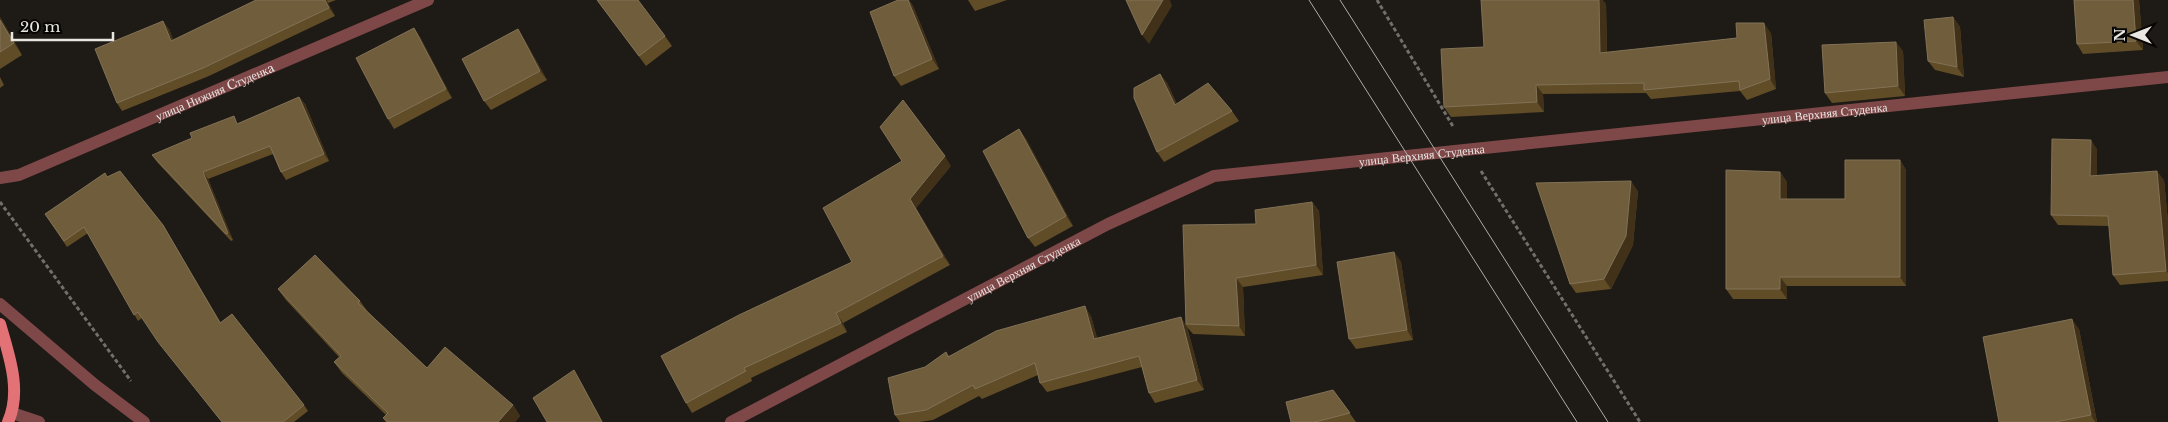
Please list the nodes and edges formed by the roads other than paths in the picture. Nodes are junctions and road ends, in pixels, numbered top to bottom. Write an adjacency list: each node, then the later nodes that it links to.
1 (428, 0): 3 (street, улица Нижняя Cтуденкa)
2 (2168, 77): 9 (street, улица Верхняя Студенка)
3 (0, 178)
4 (0, 304): 8 (street)
5 (0, 324): 6 (main road)
6 (10, 417): 7 (street)
7 (39, 422)
8 (144, 422)
9 (731, 422)

